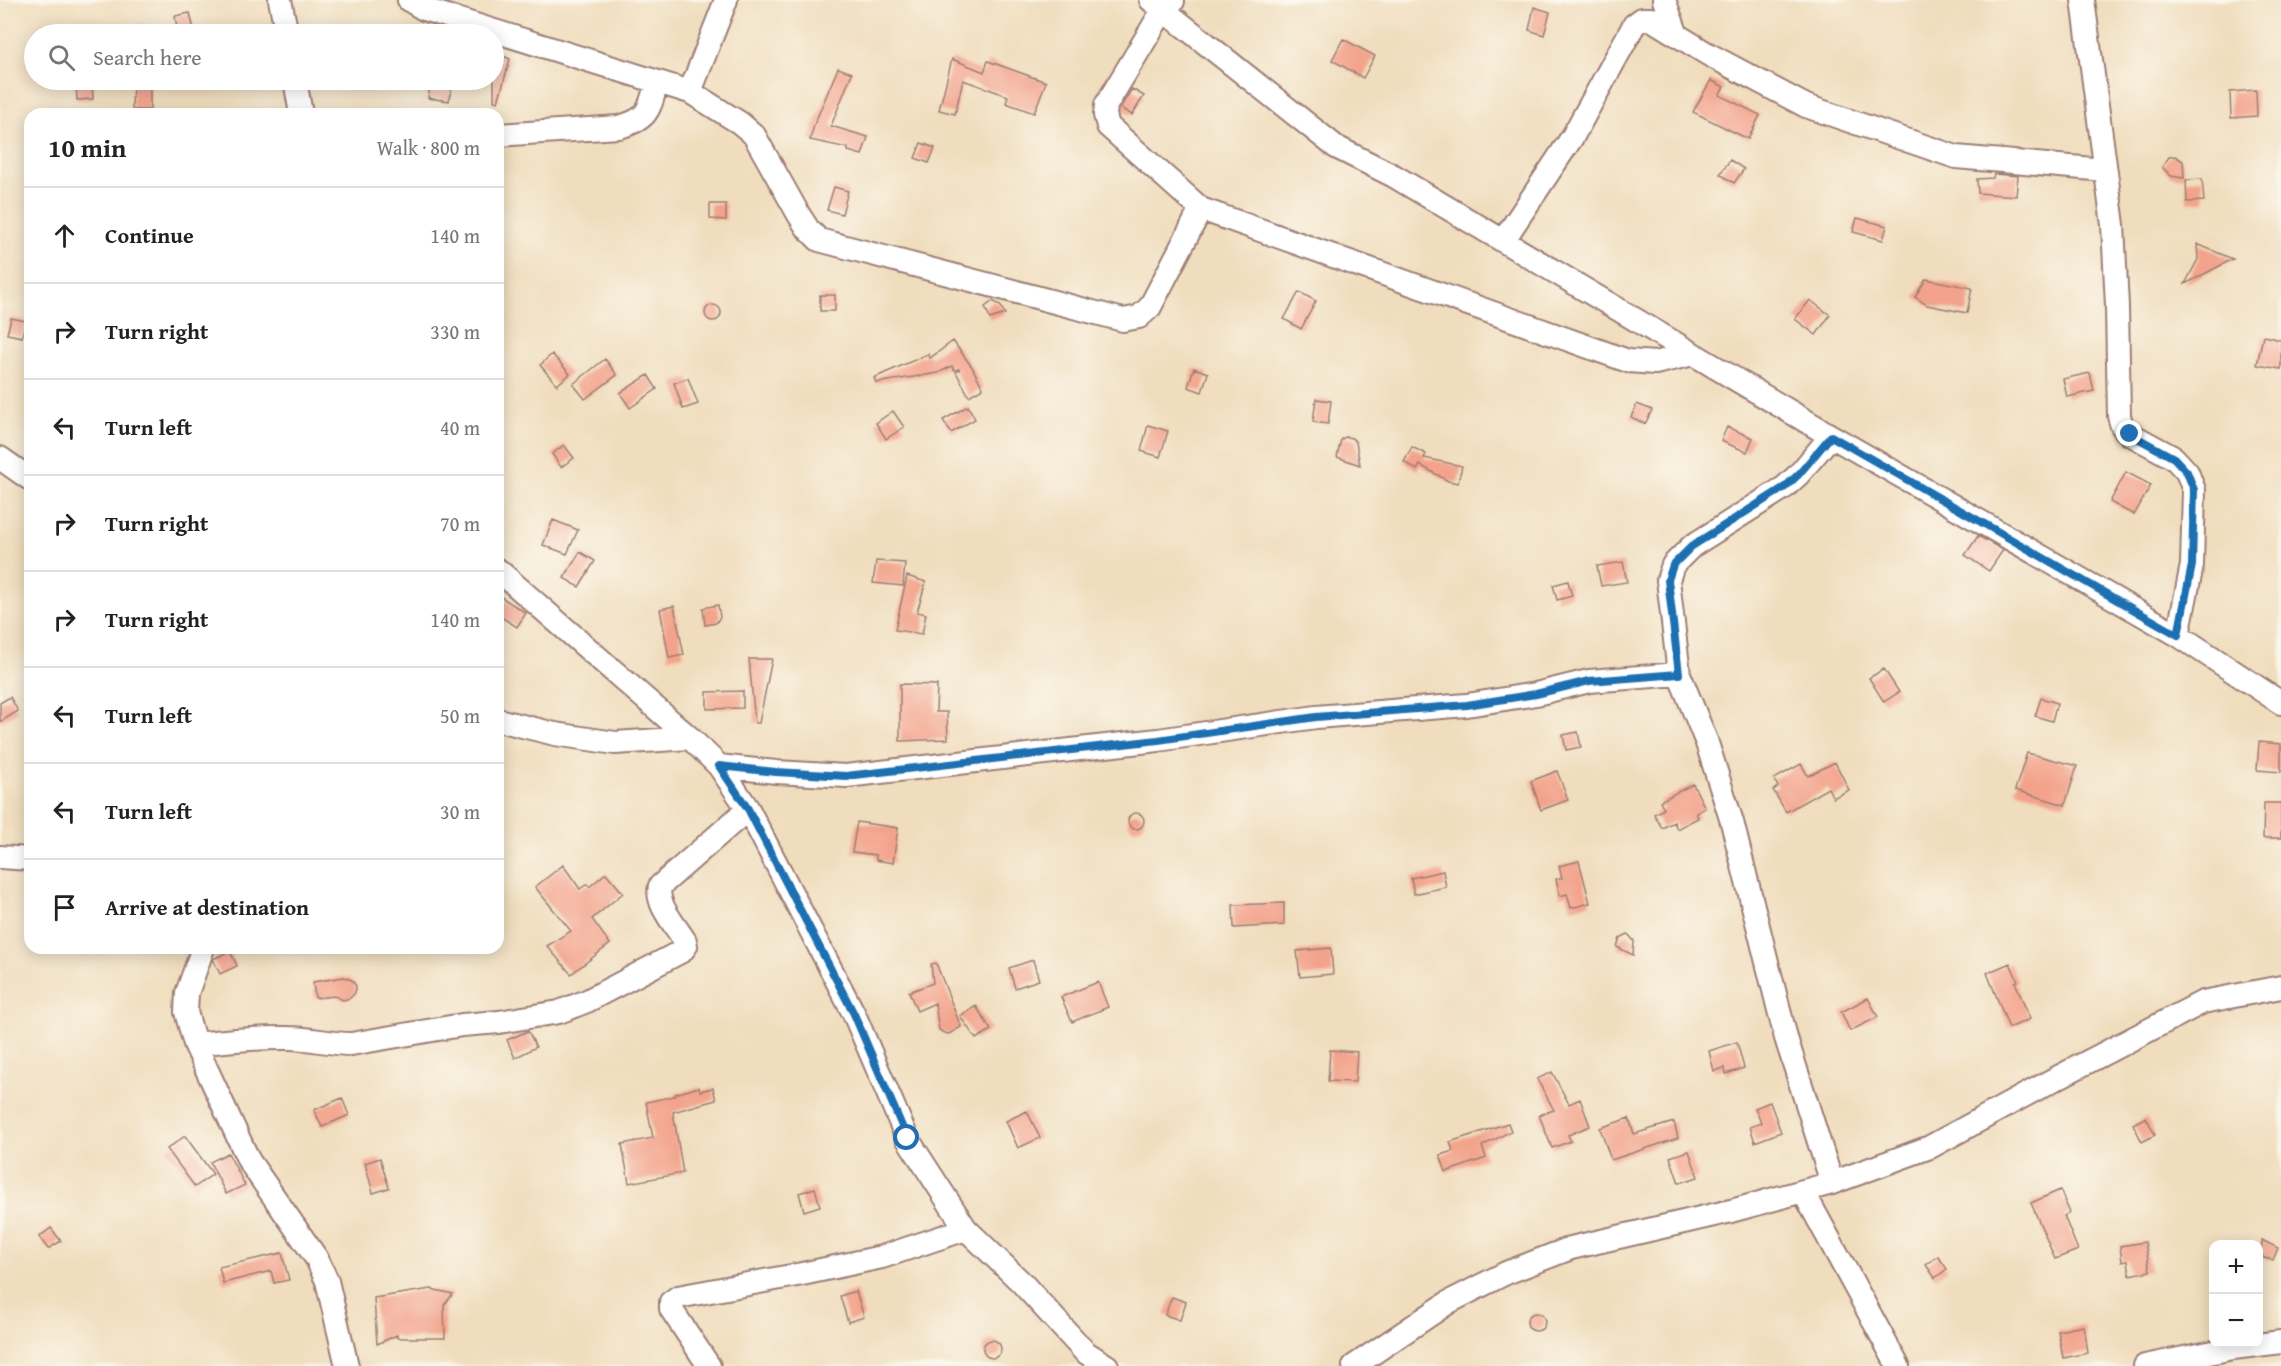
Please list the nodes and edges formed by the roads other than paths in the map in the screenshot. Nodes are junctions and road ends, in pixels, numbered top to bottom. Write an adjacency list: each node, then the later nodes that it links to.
1 (280, 0): 7 (street)
2 (409, 0): 8 (street)
3 (726, 0): 13 (street)
4 (1664, 0): 10 (street)
5 (2083, 0): 16 (street)
6 (1163, 3): 17 (street); 18 (street)
7 (284, 24)
8 (472, 24)
9 (504, 34): 11 (street)
10 (1677, 35): 16 (street); 18 (street)
11 (657, 82): 13 (street); 15 (street)
12 (297, 90): 14 (street)
13 (690, 92): 17 (street)
14 (300, 108)
15 (504, 135)
16 (2105, 170): 24 (street)
17 (1202, 208): 19 (street)
18 (1503, 241): 19 (street)
19 (1694, 354): 20 (street)
20 (1831, 436): 24 (street); 25 (street)
21 (0, 458): 22 (street)
22 (24, 475)
23 (504, 575): 28 (street)
24 (2178, 635): 26 (street)
25 (1679, 674): 29 (street); 36 (street)
26 (2281, 703)
27 (504, 721): 28 (street)
28 (690, 738): 29 (street)
29 (719, 766): 30 (street)
30 (748, 809): 35 (street); 38 (street)
31 (0, 857): 32 (street)
32 (24, 859)
33 (201, 954): 35 (street)
34 (2281, 987): 36 (street)
35 (195, 1044): 41 (street)
36 (1832, 1182): 37 (street)
37 (1803, 1191): 43 (street); 44 (street)
38 (966, 1230): 40 (street); 42 (street)
39 (2281, 1342): 45 (street)
40 (700, 1364)
41 (347, 1366)
42 (1107, 1366)
43 (1354, 1366)
44 (1898, 1366)
45 (2145, 1366)

